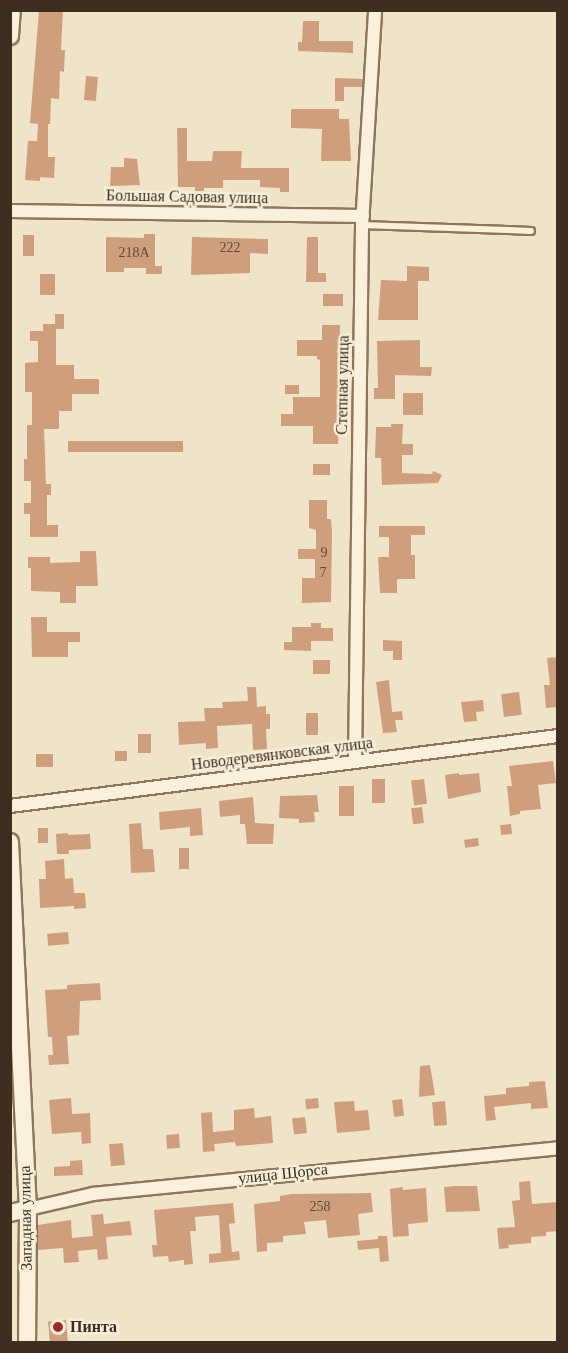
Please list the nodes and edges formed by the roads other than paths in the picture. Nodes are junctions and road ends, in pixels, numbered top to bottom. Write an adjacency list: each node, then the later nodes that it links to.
1 (12, 10): 3 (main road)
2 (375, 10): 5 (street, Степная улица)
3 (10, 36)
4 (10, 211): 5 (street, Большая Садовая улица)
5 (362, 220): 6 (lane); 8 (street, Степная улица)
6 (531, 231)
7 (558, 736): 8 (street, Новодеревянковская улица)
8 (355, 761): 9 (street, Новодеревянковская улица)
9 (10, 806)
10 (10, 842): 12 (main road, Западная улица)
11 (558, 1148): 12 (street, улица Щорса)
12 (28, 1209): 13 (main road, улица Щорса); 14 (main road, Западная улица)
13 (10, 1213)
14 (27, 1342)

